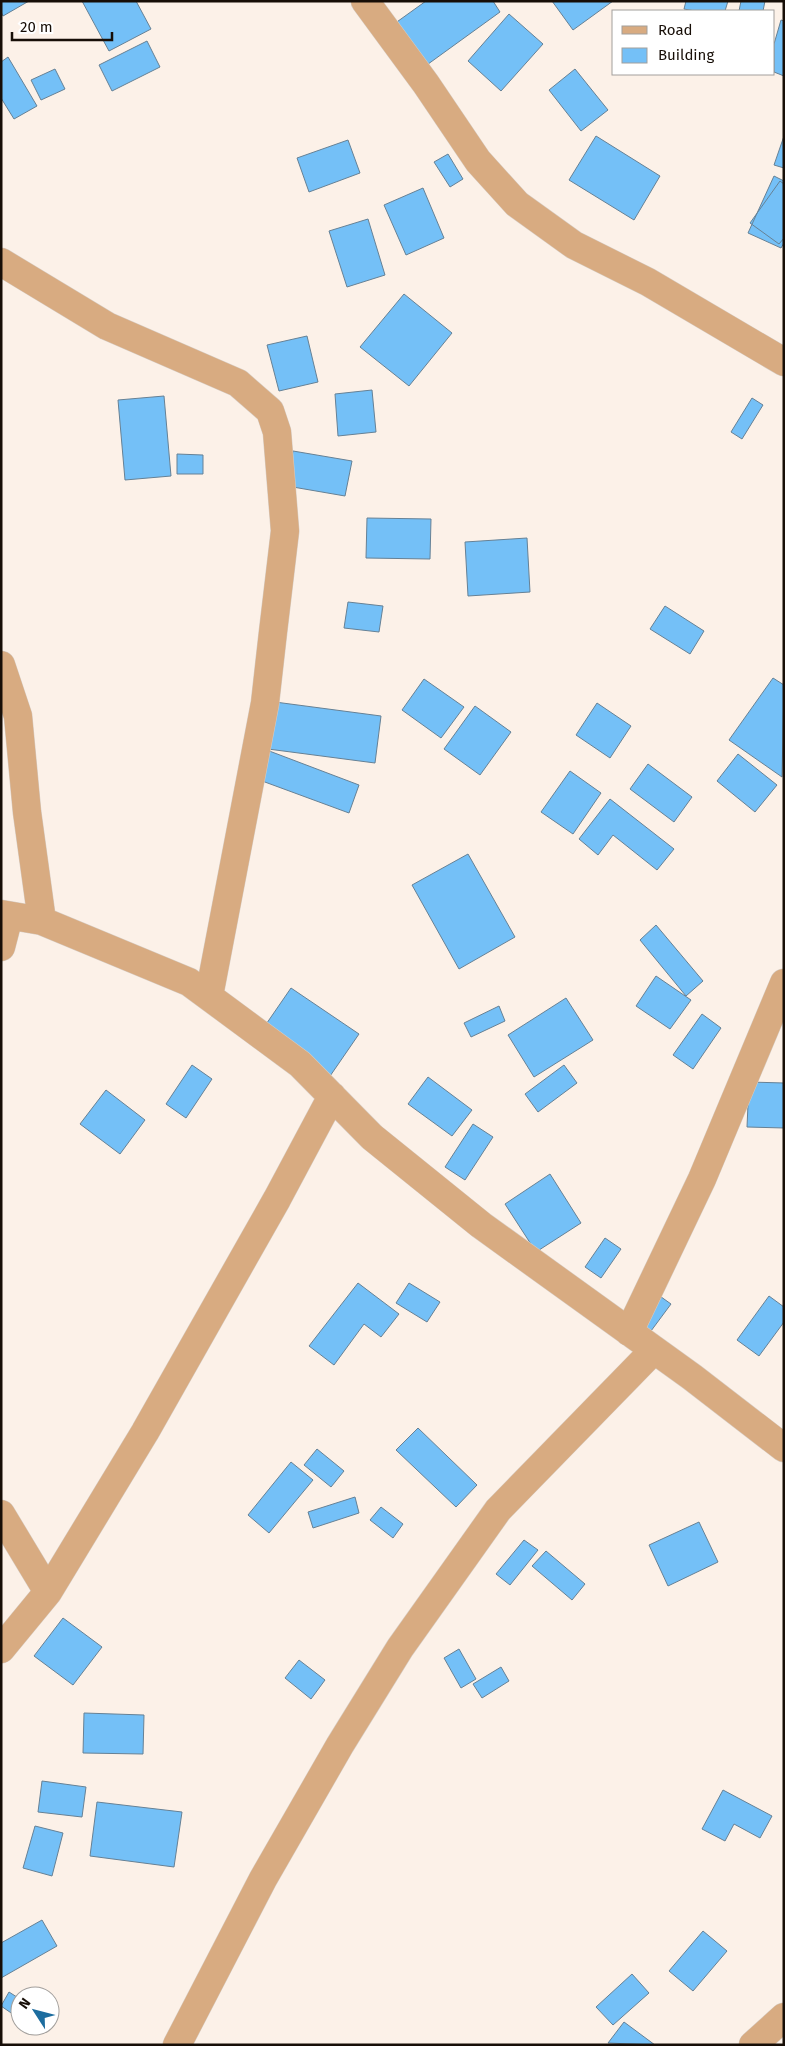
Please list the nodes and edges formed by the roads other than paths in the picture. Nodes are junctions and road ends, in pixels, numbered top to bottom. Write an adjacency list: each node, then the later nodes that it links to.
1 (364, 1): 3 (street)
2 (1, 262): 9 (street)
3 (784, 362)
4 (1, 665): 6 (street)
5 (5, 915): 6 (street); 7 (street)
6 (42, 921): 9 (street)
7 (1, 947)
8 (784, 983): 11 (street)
9 (209, 996): 10 (street)
10 (332, 1096): 11 (street); 15 (street)
11 (629, 1332): 12 (street)
12 (654, 1350): 13 (street); 18 (street)
13 (784, 1448)
14 (1, 1514): 15 (street)
15 (48, 1592): 16 (street)
16 (1, 1649)
17 (784, 2017): 19 (street)
18 (177, 2045)
19 (753, 2045)

